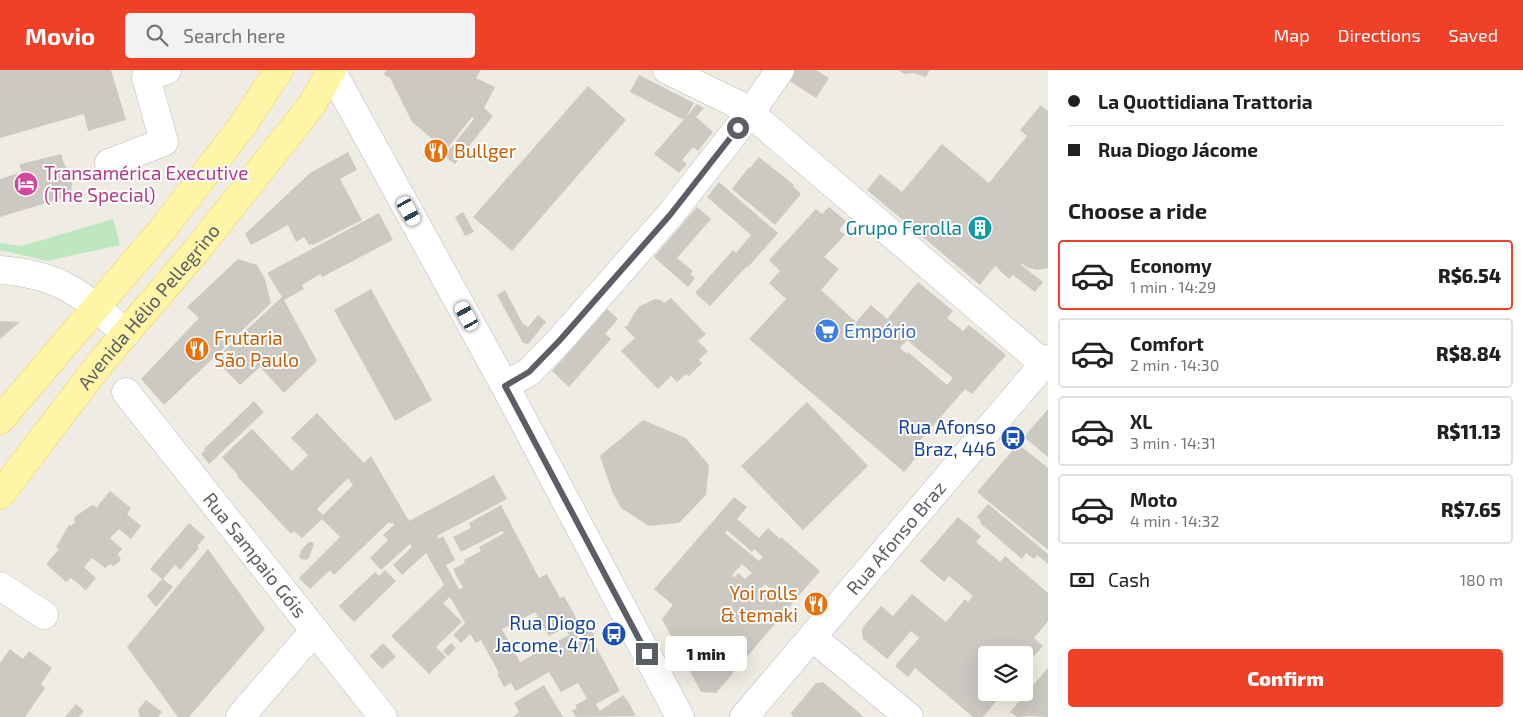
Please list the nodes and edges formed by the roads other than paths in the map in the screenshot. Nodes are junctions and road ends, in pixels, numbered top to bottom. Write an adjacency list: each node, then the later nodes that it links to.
1 (167, 70): 7 (street)
2 (280, 70): 9 (main road)
3 (332, 70): 10 (main road, Avenida Hélio Pellegrino); 12 (street)
4 (667, 70): 6 (street)
5 (780, 70): 6 (street)
6 (750, 113): 11 (street); 12 (street)
7 (109, 163)
8 (0, 270): 9 (street)
9 (96, 306): 10 (street); 14 (main road)
10 (126, 334): 15 (main road, Avenida Hélio Pellegrino)
11 (1046, 362): 19 (street, Rua Afonso Braz)
12 (505, 386): 22 (street)
13 (126, 392): 18 (street, Rua Sampaio Góis)
14 (0, 420)
15 (0, 495)
16 (0, 586): 17 (street)
17 (44, 615)
18 (315, 630): 20 (street); 21 (street, Rua Sampaio Góis)
19 (812, 637): 23 (street, Rua Afonso Braz); 24 (street)
20 (240, 717)
21 (383, 717)
22 (680, 717)
23 (744, 717)
24 (909, 717)

